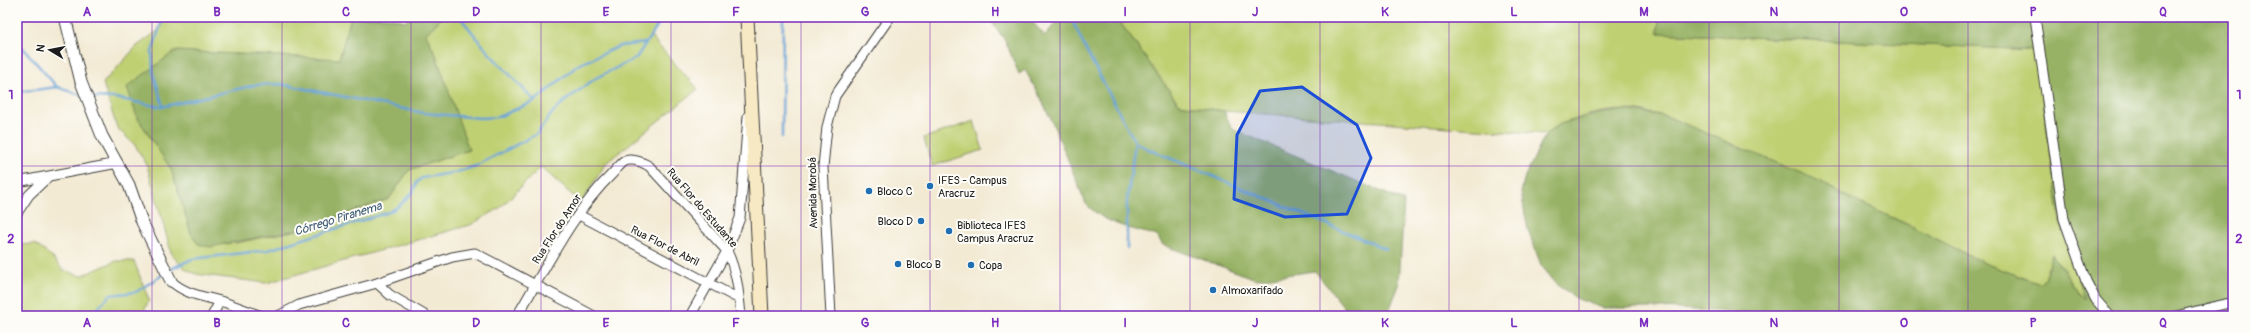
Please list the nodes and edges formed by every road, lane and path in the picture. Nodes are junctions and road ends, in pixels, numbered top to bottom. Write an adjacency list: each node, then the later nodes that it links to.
1 (65, 17): 7 (street)
2 (747, 17): 5 (main road)
3 (890, 17): 29 (street, Avenida Morobá)
4 (2035, 17): 30 (street)
5 (752, 108): 12 (street); 28 (main road)
6 (625, 161): 11 (street, Rua Flor do Amor); 12 (street, Rua Flor do Estudante)
7 (118, 163): 8 (street); 13 (street)
8 (47, 178): 9 (street); 10 (street)
9 (17, 182)
10 (17, 212)
11 (578, 215): 14 (street, Rua Flor de Abril); 16 (street, Rua Flor do Amor)
12 (727, 251): 14 (street); 17 (street, Rua Flor do Estudante)
13 (171, 281): 18 (street)
14 (709, 282): 17 (street, Rua Flor de Abril); 26 (street)
15 (377, 283): 16 (street); 22 (street); 23 (street)
16 (535, 285): 24 (street, Rua Flor do Amor); 25 (street)
17 (739, 299): 27 (street, Rua Flor do Estudante)
18 (220, 301): 20 (street); 21 (street)
19 (2233, 302): 31 (street)
20 (212, 316)
21 (261, 316)
22 (278, 316)
23 (426, 316)
24 (517, 316)
25 (594, 316)
26 (690, 316)
27 (741, 316)
28 (762, 316)
29 (831, 316)
30 (2110, 316)
31 (2176, 316)

